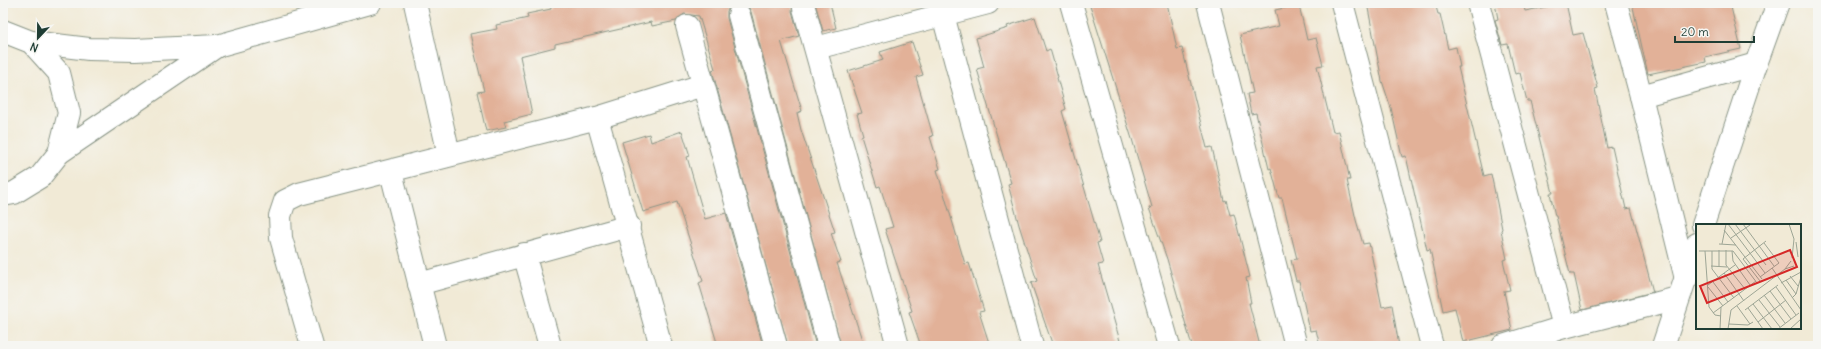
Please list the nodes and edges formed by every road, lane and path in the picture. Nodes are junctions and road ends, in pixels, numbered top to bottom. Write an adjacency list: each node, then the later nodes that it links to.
1 (370, 3): 16 (street)
2 (415, 3): 23 (street)
3 (988, 3): 12 (street)
4 (1071, 3): 41 (street)
5 (1208, 3): 42 (street)
6 (1342, 3): 43 (street)
7 (1478, 3): 32 (street)
8 (1616, 3): 20 (street)
9 (1778, 3): 18 (street)
10 (804, 8): 17 (street)
11 (739, 15): 38 (street)
12 (943, 15): 17 (street); 40 (street)
13 (687, 26): 19 (street)
14 (3, 31): 15 (street)
15 (31, 42): 16 (street); 22 (street)
16 (217, 46): 22 (street)
17 (816, 48): 39 (street)
18 (1756, 64): 20 (street); 26 (street)
19 (704, 85): 21 (street); 37 (street)
20 (1641, 96): 31 (street)
21 (597, 118): 23 (street); 27 (street)
22 (59, 153): 25 (street)
23 (450, 155): 24 (street)
24 (391, 172): 30 (street); 33 (street)
25 (7, 199)
26 (1703, 224)
27 (628, 226): 29 (street); 36 (street)
28 (1696, 247): 31 (street)
29 (524, 254): 30 (street); 35 (street)
30 (419, 284): 34 (street)
31 (1682, 289): 32 (street); 45 (street)
32 (1564, 327): 44 (street)
33 (312, 346)
34 (435, 346)
35 (550, 346)
36 (661, 346)
37 (776, 346)
38 (829, 346)
39 (898, 346)
40 (1032, 346)
41 (1169, 346)
42 (1296, 346)
43 (1432, 346)
44 (1503, 346)
45 (1663, 346)

